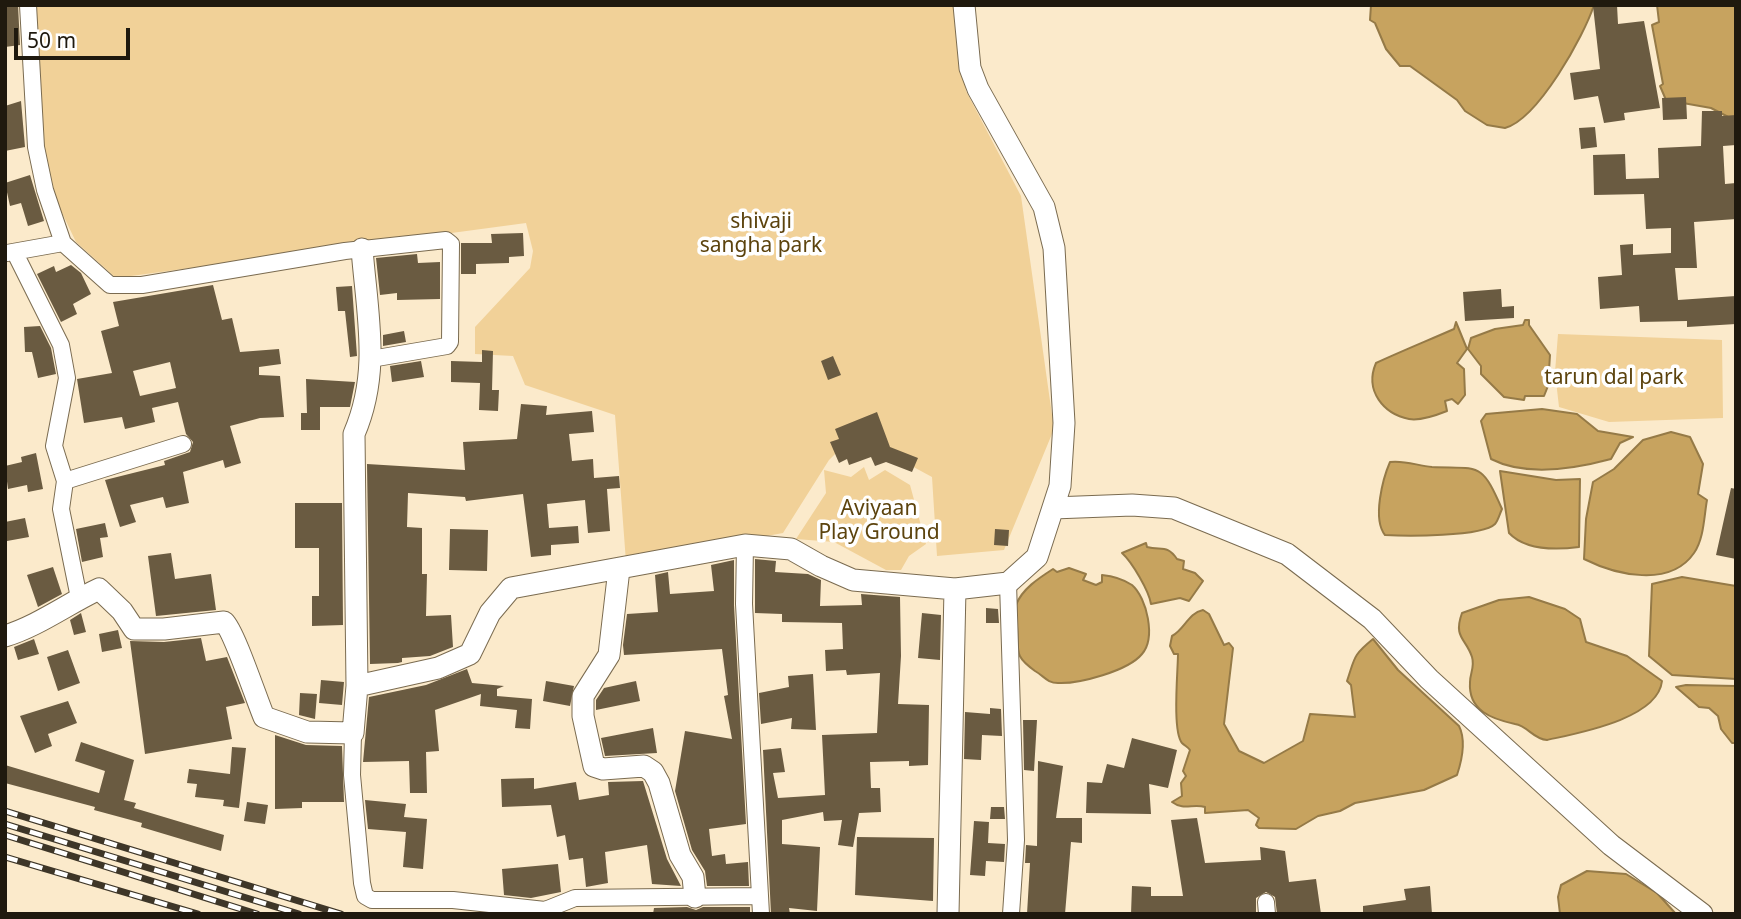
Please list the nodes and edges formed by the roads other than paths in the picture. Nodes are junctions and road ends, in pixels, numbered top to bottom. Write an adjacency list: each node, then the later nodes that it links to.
1 (27, 5): 3 (street)
2 (964, 5): 9 (street)
3 (63, 243): 4 (street); 5 (street)
4 (362, 249): 6 (street); 6 (street)
5 (10, 253): 8 (street)
6 (370, 359): 16 (street)
7 (183, 444): 8 (street)
8 (65, 481): 14 (street)
9 (1053, 508): 12 (street); 23 (street)
10 (745, 545): 11 (street); 13 (street); 18 (street)
11 (619, 569): 16 (street); 19 (street)
12 (1008, 583): 13 (street); 22 (street)
13 (955, 589): 21 (street)
14 (79, 598): 15 (street); 17 (street)
15 (5, 636)
16 (356, 686): 17 (street)
17 (353, 733): 19 (street)
18 (758, 896): 19 (street); 20 (street)
19 (695, 897)
20 (761, 914)
21 (948, 914)
22 (1011, 914)
23 (1702, 914)

